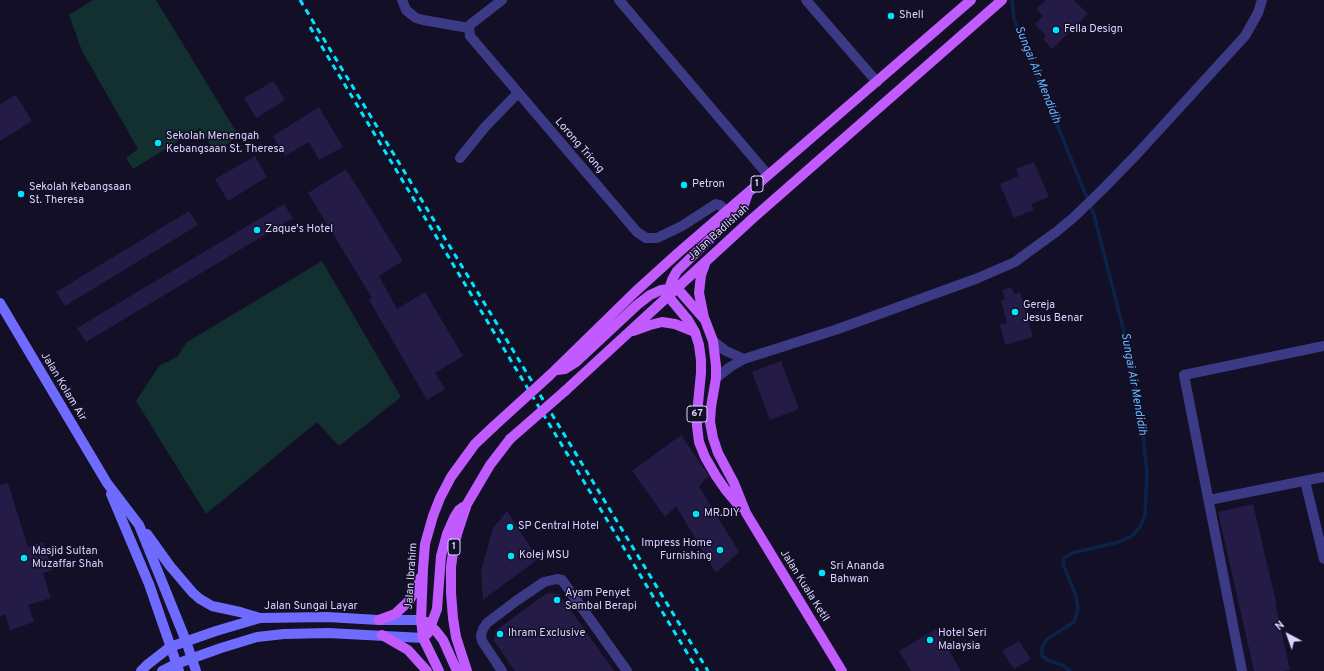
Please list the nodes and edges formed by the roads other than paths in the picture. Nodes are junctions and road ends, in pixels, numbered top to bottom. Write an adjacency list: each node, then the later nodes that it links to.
1 (402, 0): 8 (street)
2 (502, 0): 8 (street)
3 (619, 0): 12 (street)
4 (806, 0): 9 (street)
5 (1262, 0): 23 (street)
6 (1001, 1): 15 (main road, Jalan Badlishah / 1)
7 (966, 2): 9 (main road, Jalan Badlishah / 1)
8 (469, 28): 10 (street, Lorong Triong)
9 (877, 82): 12 (main road, Jalan Badlishah / 1)
10 (518, 93): 11 (street); 14 (street, Lorong Triong)
11 (460, 158)
12 (768, 175): 13 (main road, Jalan Badlishah / 1)
13 (748, 192): 14 (main road, Jalan Badlishah / 1); 16 (main road)
14 (726, 211): 24 (main road, Jalan Badlishah / 1)
15 (707, 260): 16 (main road, Jalan Badlishah / 1); 18 (main road)
16 (672, 291): 18 (main road, Jalan Kuala Ketil / 67); 19 (main road, Jalan Kuala Ketil / 67); 20 (main road, Jalan Badlishah / 1); 24 (main road)
17 (0, 304): 29 (main road, Jalan Kolam Air)
18 (705, 320): 21 (main road, Jalan Kuala Ketil / 67)
19 (695, 332): 20 (main road); 32 (main road, Jalan Kuala Ketil / 67)
20 (628, 333): 31 (main road, Jalan Badlishah / 1, bridge)
21 (713, 341): 23 (street); 25 (main road, Jalan Kuala Ketil / 67)
22 (1324, 346): 30 (street)
23 (744, 359): 25 (street)
24 (552, 373): 26 (main road, Jalan Badlishah / 1, bridge)
25 (716, 378): 32 (main road, Jalan Kuala Ketil / 67)
26 (493, 427): 35 (main road, Jalan Ibrahim / 1)
27 (1324, 477): 28 (street)
28 (1305, 481): 30 (street); 34 (street)
29 (107, 483): 33 (main road, Jalan Kolam Air); 43 (main road, Jalan Kolam Air)
30 (1209, 500): 56 (street)
31 (467, 504): 39 (main road); 52 (main road, 1)
32 (746, 513): 55 (main road, Jalan Kuala Ketil / 67)
33 (139, 525): 36 (main road); 42 (main road, Jalan Kolam Air)
34 (1324, 559)
35 (423, 569): 37 (main road); 38 (main road, Jalan Ibrahim / 1)
36 (260, 618): 37 (main road, Jalan Sungai Layar); 42 (main road, Jalan Sungai Layar)
37 (379, 620): 38 (main road, Jalan Sungai Layar)
38 (421, 620): 39 (main road); 41 (main road, Jalan Ibrahim / 1)
39 (431, 626): 41 (main road); 51 (main road)
40 (382, 636): 41 (main road); 44 (main road); 49 (main road)
41 (423, 638): 50 (main road, Jalan Ibrahim / 1)
42 (186, 641): 43 (main road, Jalan Sungai Layar); 44 (main road, Jalan Kolam Air)
43 (170, 647): 45 (main road, Jalan Kolam Air); 46 (main road, Jalan Sungai Layar)
44 (192, 658): 45 (main road); 48 (main road, Jalan Kolam Air)
45 (177, 667): 47 (main road)
46 (141, 671)
47 (162, 671)
48 (196, 671)
49 (427, 671)
50 (439, 671)
51 (456, 671)
52 (467, 671)
53 (502, 671): 54 (street)
54 (627, 671)
55 (842, 671)
56 (1242, 671)

